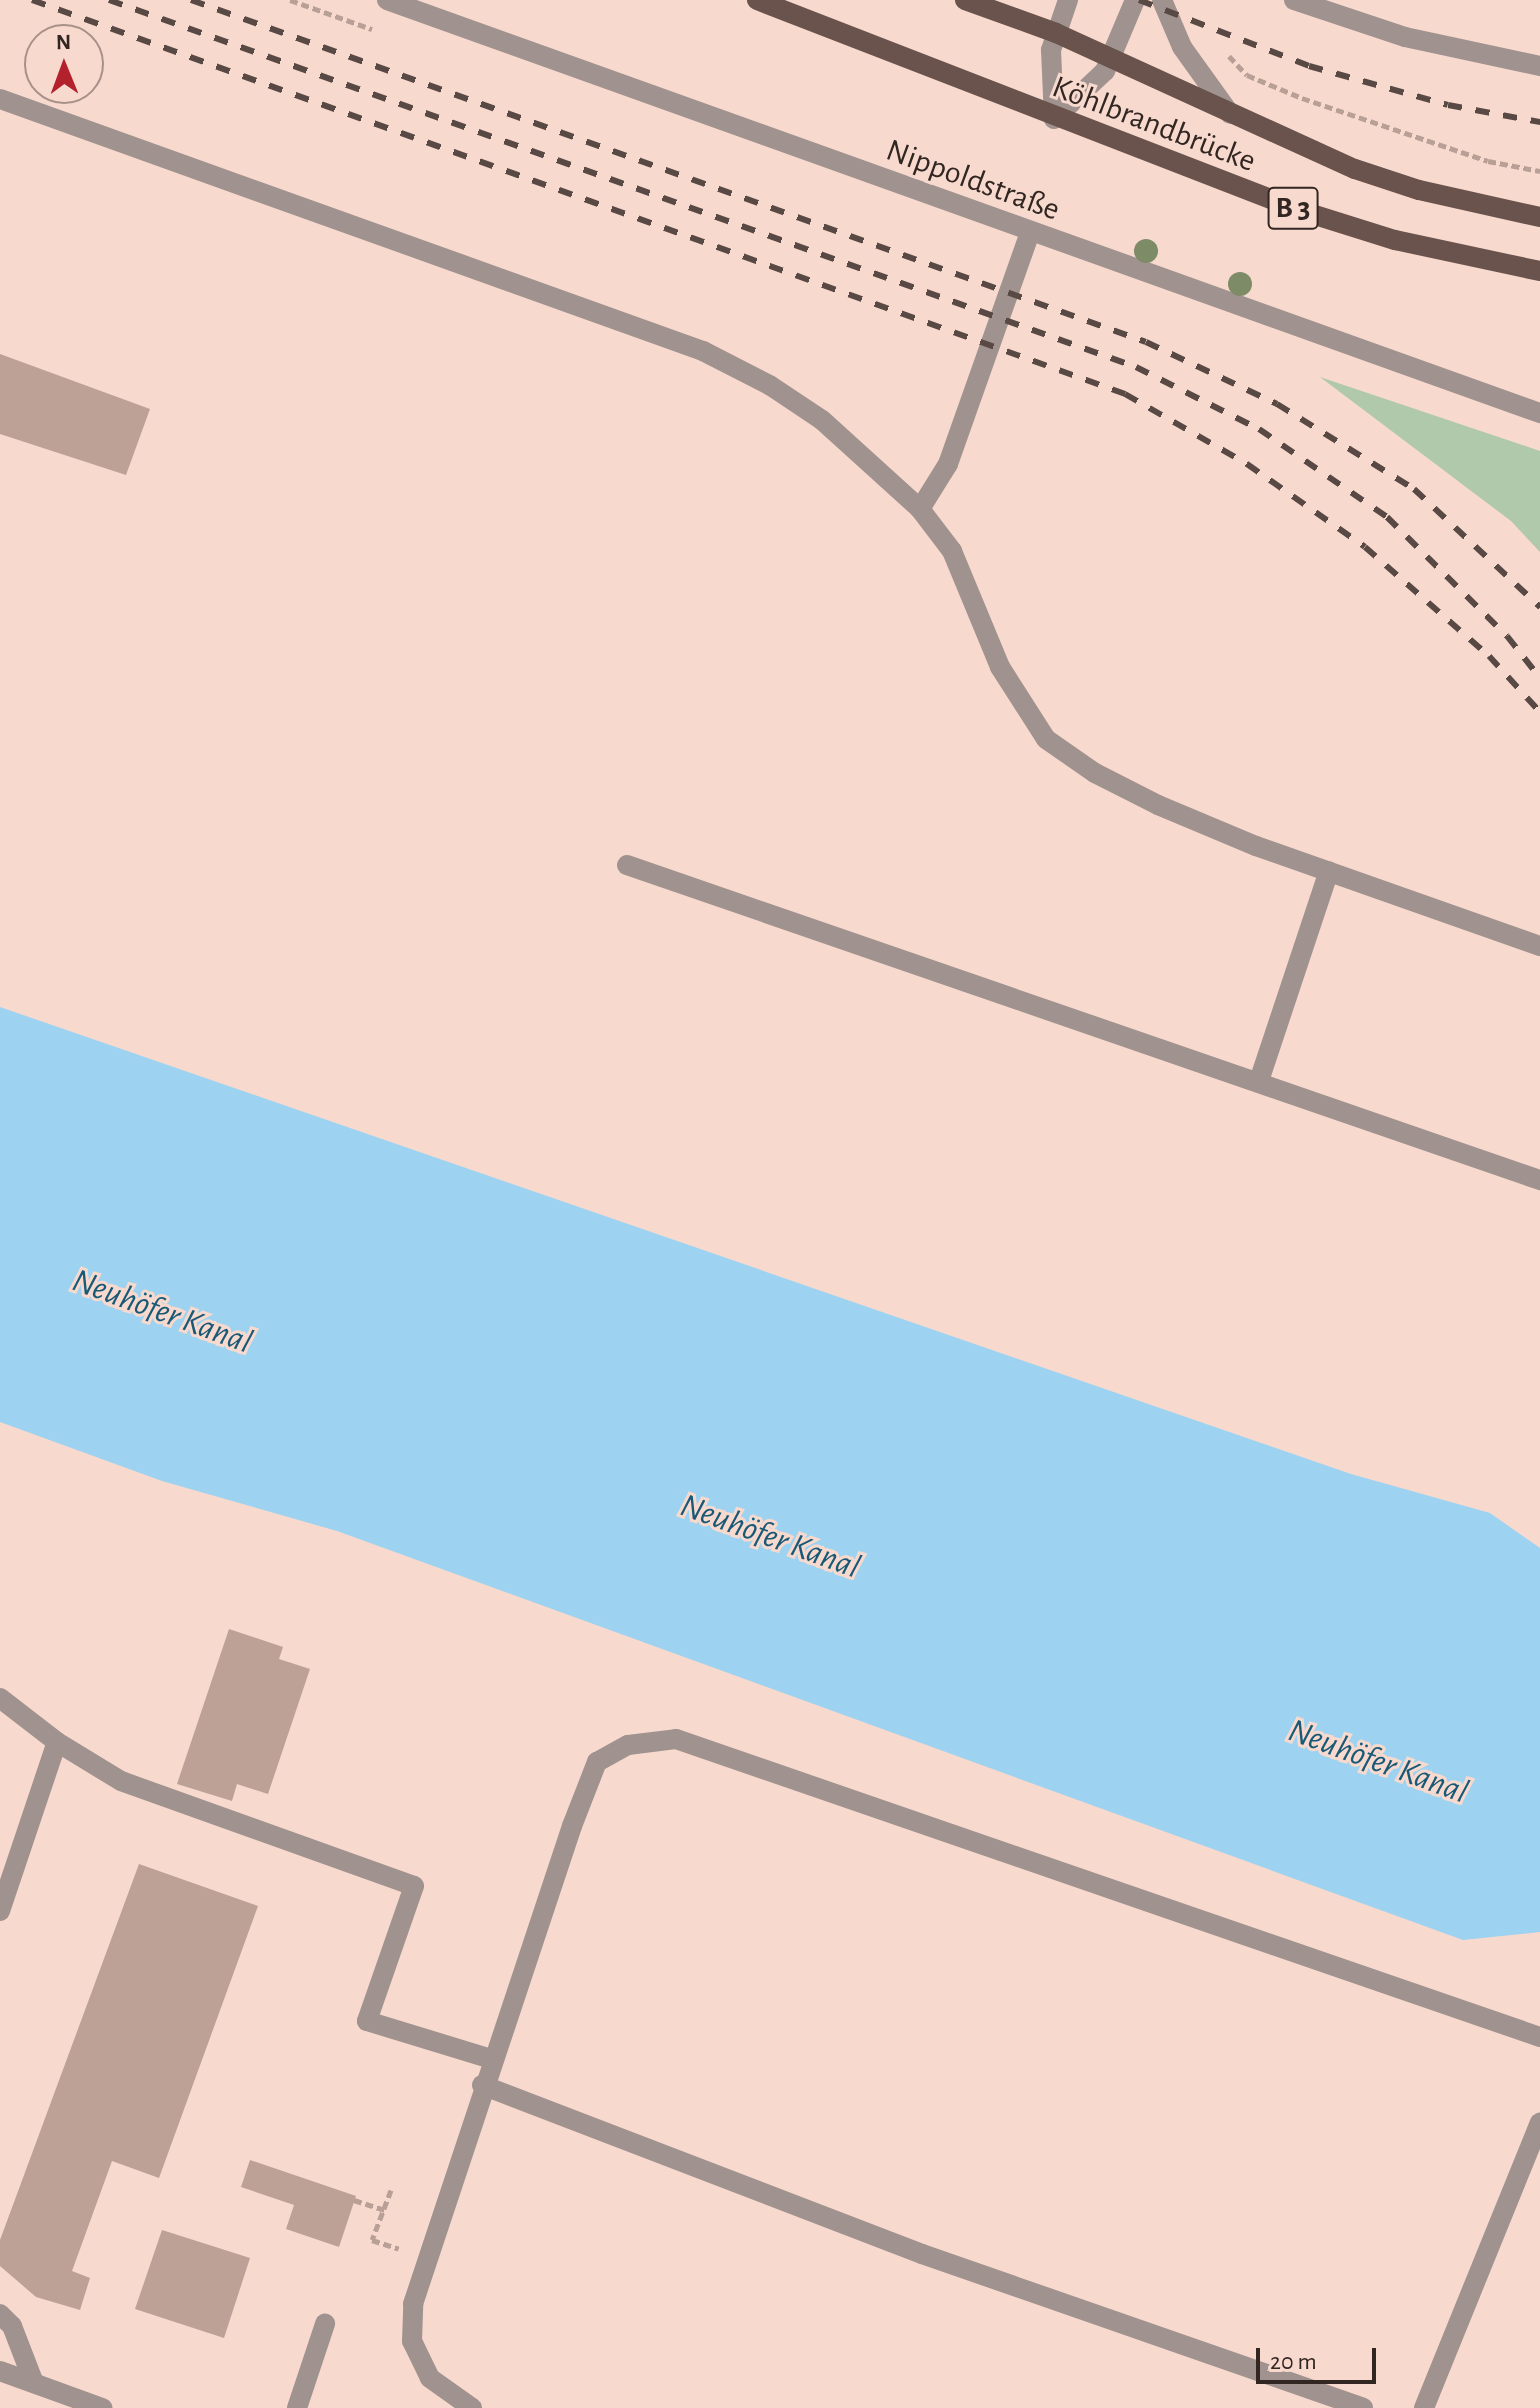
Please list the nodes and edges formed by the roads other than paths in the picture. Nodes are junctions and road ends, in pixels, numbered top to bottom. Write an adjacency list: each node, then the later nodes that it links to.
1 (387, 0): 15 (street, Nippoldstraße)
2 (757, 0): 13 (main road, Köhlbrandbrücke / B 3)
3 (965, 0): 8 (main road, Köhlbrandbrücke / B 3)
4 (1068, 0): 8 (street)
5 (1135, 0): 9 (street)
6 (1162, 0): 12 (street)
7 (1294, 0): 10 (street)
8 (1056, 33): 9 (main road, Köhlbrandbrücke / B 3); 13 (street)
9 (1110, 59): 12 (main road, Köhlbrandbrücke / B 3); 13 (street)
10 (1540, 66)
11 (0, 99): 18 (street)
12 (1230, 114): 14 (main road, Köhlbrandbrücke / B 3)
13 (1054, 119): 16 (main road, Köhlbrandbrücke / B 3)
14 (1540, 217)
15 (1030, 232): 17 (street, Nippoldstraße); 18 (street)
16 (1540, 271)
17 (1540, 413)
18 (920, 509): 20 (street)
19 (627, 865): 22 (street)
20 (1329, 871): 21 (street); 22 (street)
21 (1540, 946)
22 (1259, 1081): 23 (street)
23 (1540, 1180)
24 (0, 1698): 25 (street)
25 (57, 1742): 26 (street); 28 (street)
26 (0, 1911)
27 (1540, 2037): 28 (street)
28 (491, 2059): 29 (street)
29 (482, 2085): 37 (street); 38 (street)
30 (1540, 2123): 39 (street)
31 (0, 2314): 34 (street)
32 (325, 2324): 36 (street)
33 (0, 2371): 34 (street)
34 (34, 2383): 35 (street)
35 (102, 2408)
36 (297, 2408)
37 (472, 2408)
38 (1363, 2408)
39 (1424, 2408)

